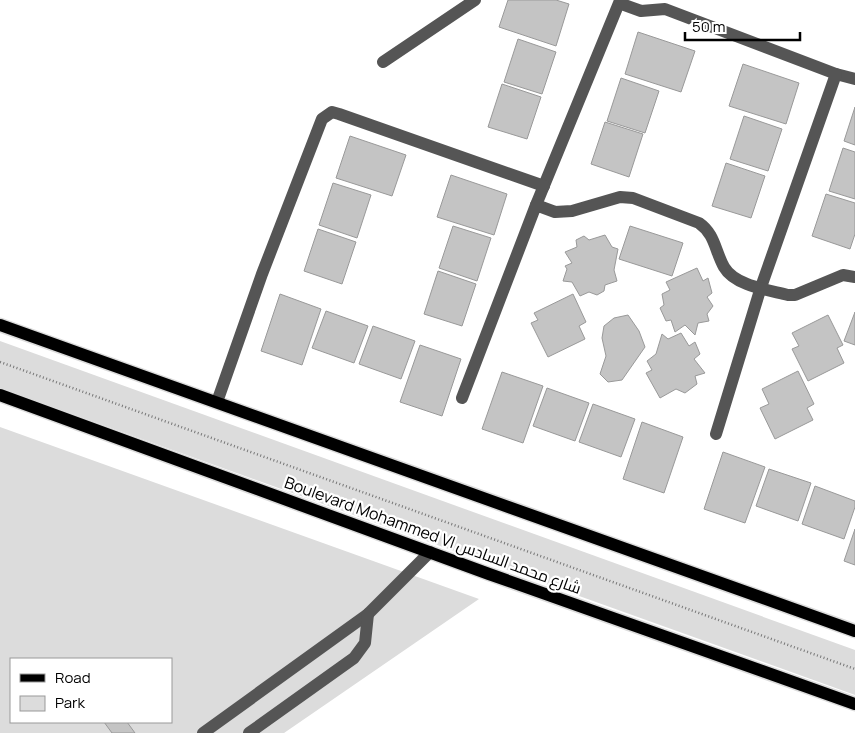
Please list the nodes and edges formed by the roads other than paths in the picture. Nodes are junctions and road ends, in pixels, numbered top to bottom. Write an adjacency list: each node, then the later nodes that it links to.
1 (474, 0): 2 (street)
2 (383, 62)
3 (836, 74): 4 (street); 5 (street); 8 (street)
4 (855, 79)
5 (544, 186): 6 (street); 12 (street)
6 (536, 205): 8 (street); 11 (street)
7 (855, 277): 8 (street)
8 (760, 287): 13 (street)
9 (0, 325): 12 (main road)
10 (0, 396): 14 (main road, Boulevard Mohammed VI شارع محمد السادس)
11 (462, 398)
12 (217, 402): 16 (main road)
13 (716, 434)
14 (430, 552): 15 (street); 17 (main road, Boulevard Mohammed VI شارع محمد السادس)
15 (368, 614): 18 (street); 19 (street)
16 (855, 631)
17 (855, 704)
18 (203, 733)
19 (249, 733)

